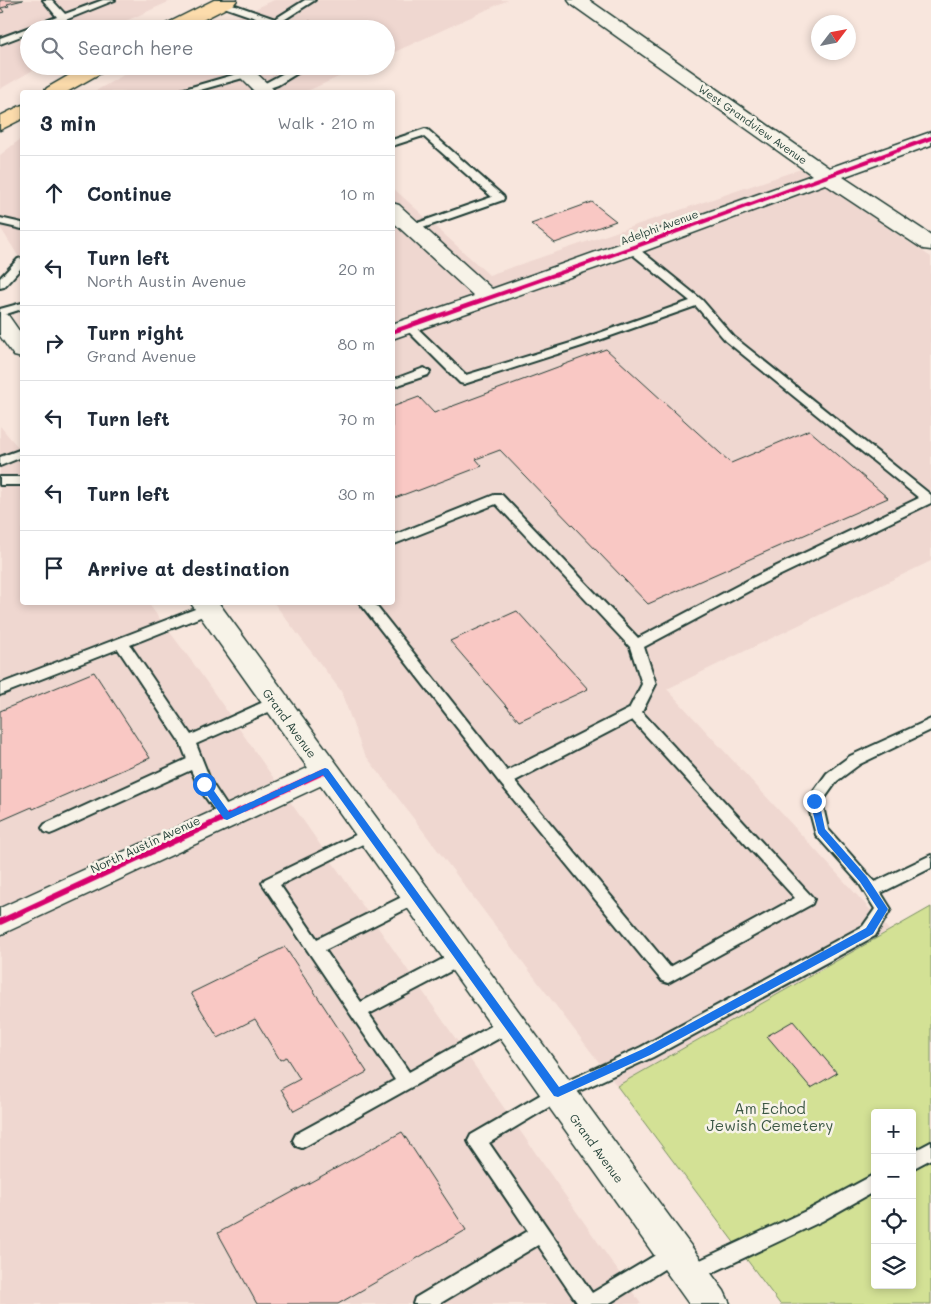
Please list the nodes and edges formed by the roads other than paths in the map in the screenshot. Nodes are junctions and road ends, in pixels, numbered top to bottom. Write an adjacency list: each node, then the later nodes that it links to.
1 (47, 0): 6 (lane)
2 (111, 0): 6 (lane)
3 (311, 0): 10 (lane)
4 (577, 0): 22 (street, West Grandview Avenue)
5 (225, 2): 8 (main road); 9 (lane)
6 (64, 18): 7 (lane)
7 (59, 20)
8 (192, 20)
9 (271, 20)
10 (279, 20)
11 (20, 33): 12 (lane)
12 (0, 41)
13 (83, 75): 17 (main road)
14 (229, 75): 18 (lane)
15 (247, 75): 19 (street)
16 (289, 75): 19 (lane)
17 (57, 90)
18 (189, 90)
19 (263, 90)
20 (931, 138): 22 (street, Adelphi Avenue)
21 (395, 142): 26 (lane)
22 (827, 176): 27 (street, West Grandview Avenue); 28 (street, Adelphi Avenue)
23 (395, 212): 26 (street)
24 (0, 221): 25 (lane)
25 (20, 226)
26 (413, 228): 31 (street)
27 (931, 244)
28 (630, 248): 31 (street, Adelphi Avenue); 32 (lane)
29 (20, 263): 30 (lane)
30 (0, 285)
31 (489, 298): 36 (street, Adelphi Avenue)
32 (698, 302): 36 (lane); 48 (lane)
33 (20, 307): 34 (lane)
34 (0, 313)
35 (0, 320): 37 (street)
36 (401, 329)
37 (20, 348)
38 (424, 372): 39 (lane)
39 (395, 383)
40 (20, 454): 41 (lane)
41 (0, 462)
42 (0, 481): 43 (lane)
43 (20, 481)
44 (395, 540): 48 (lane)
45 (367, 605): 56 (lane)
46 (205, 606): 47 (lane); 50 (street, Grand Avenue)
47 (120, 643): 49 (lane); 53 (lane)
48 (636, 645): 51 (lane)
49 (0, 690)
50 (275, 702): 53 (lane); 55 (street, Grand Avenue)
51 (634, 713): 56 (lane); 56 (lane)
52 (931, 724): 61 (lane)
53 (188, 742): 54 (lane)
54 (196, 761): 57 (lane); 58 (lane)
55 (325, 771): 57 (street, North Austin Avenue); 59 (street, Grand Avenue)
56 (505, 779)
57 (227, 816): 63 (street, North Austin Avenue)
58 (50, 828)
59 (370, 834): 62 (street, Grand Avenue); 64 (lane)
60 (931, 861): 61 (lane)
61 (872, 891): 69 (lane)
62 (416, 897): 64 (lane); 65 (street, Grand Avenue)
63 (0, 922)
64 (314, 948): 66 (lane)
65 (460, 958): 66 (lane); 67 (street, Grand Avenue)
66 (358, 1012): 68 (lane)
67 (508, 1025): 68 (lane); 69 (street, Grand Avenue)
68 (406, 1082): 70 (lane)
69 (558, 1093): 74 (lane); 75 (street, Grand Avenue)
70 (302, 1140)
71 (931, 1150): 72 (lane)
72 (916, 1159)
73 (871, 1184): 75 (lane)
74 (541, 1233): 76 (lane); 77 (lane)
75 (682, 1264): 77 (lane); 78 (street, Grand Avenue)
76 (422, 1304)
77 (590, 1304)
78 (711, 1304)

